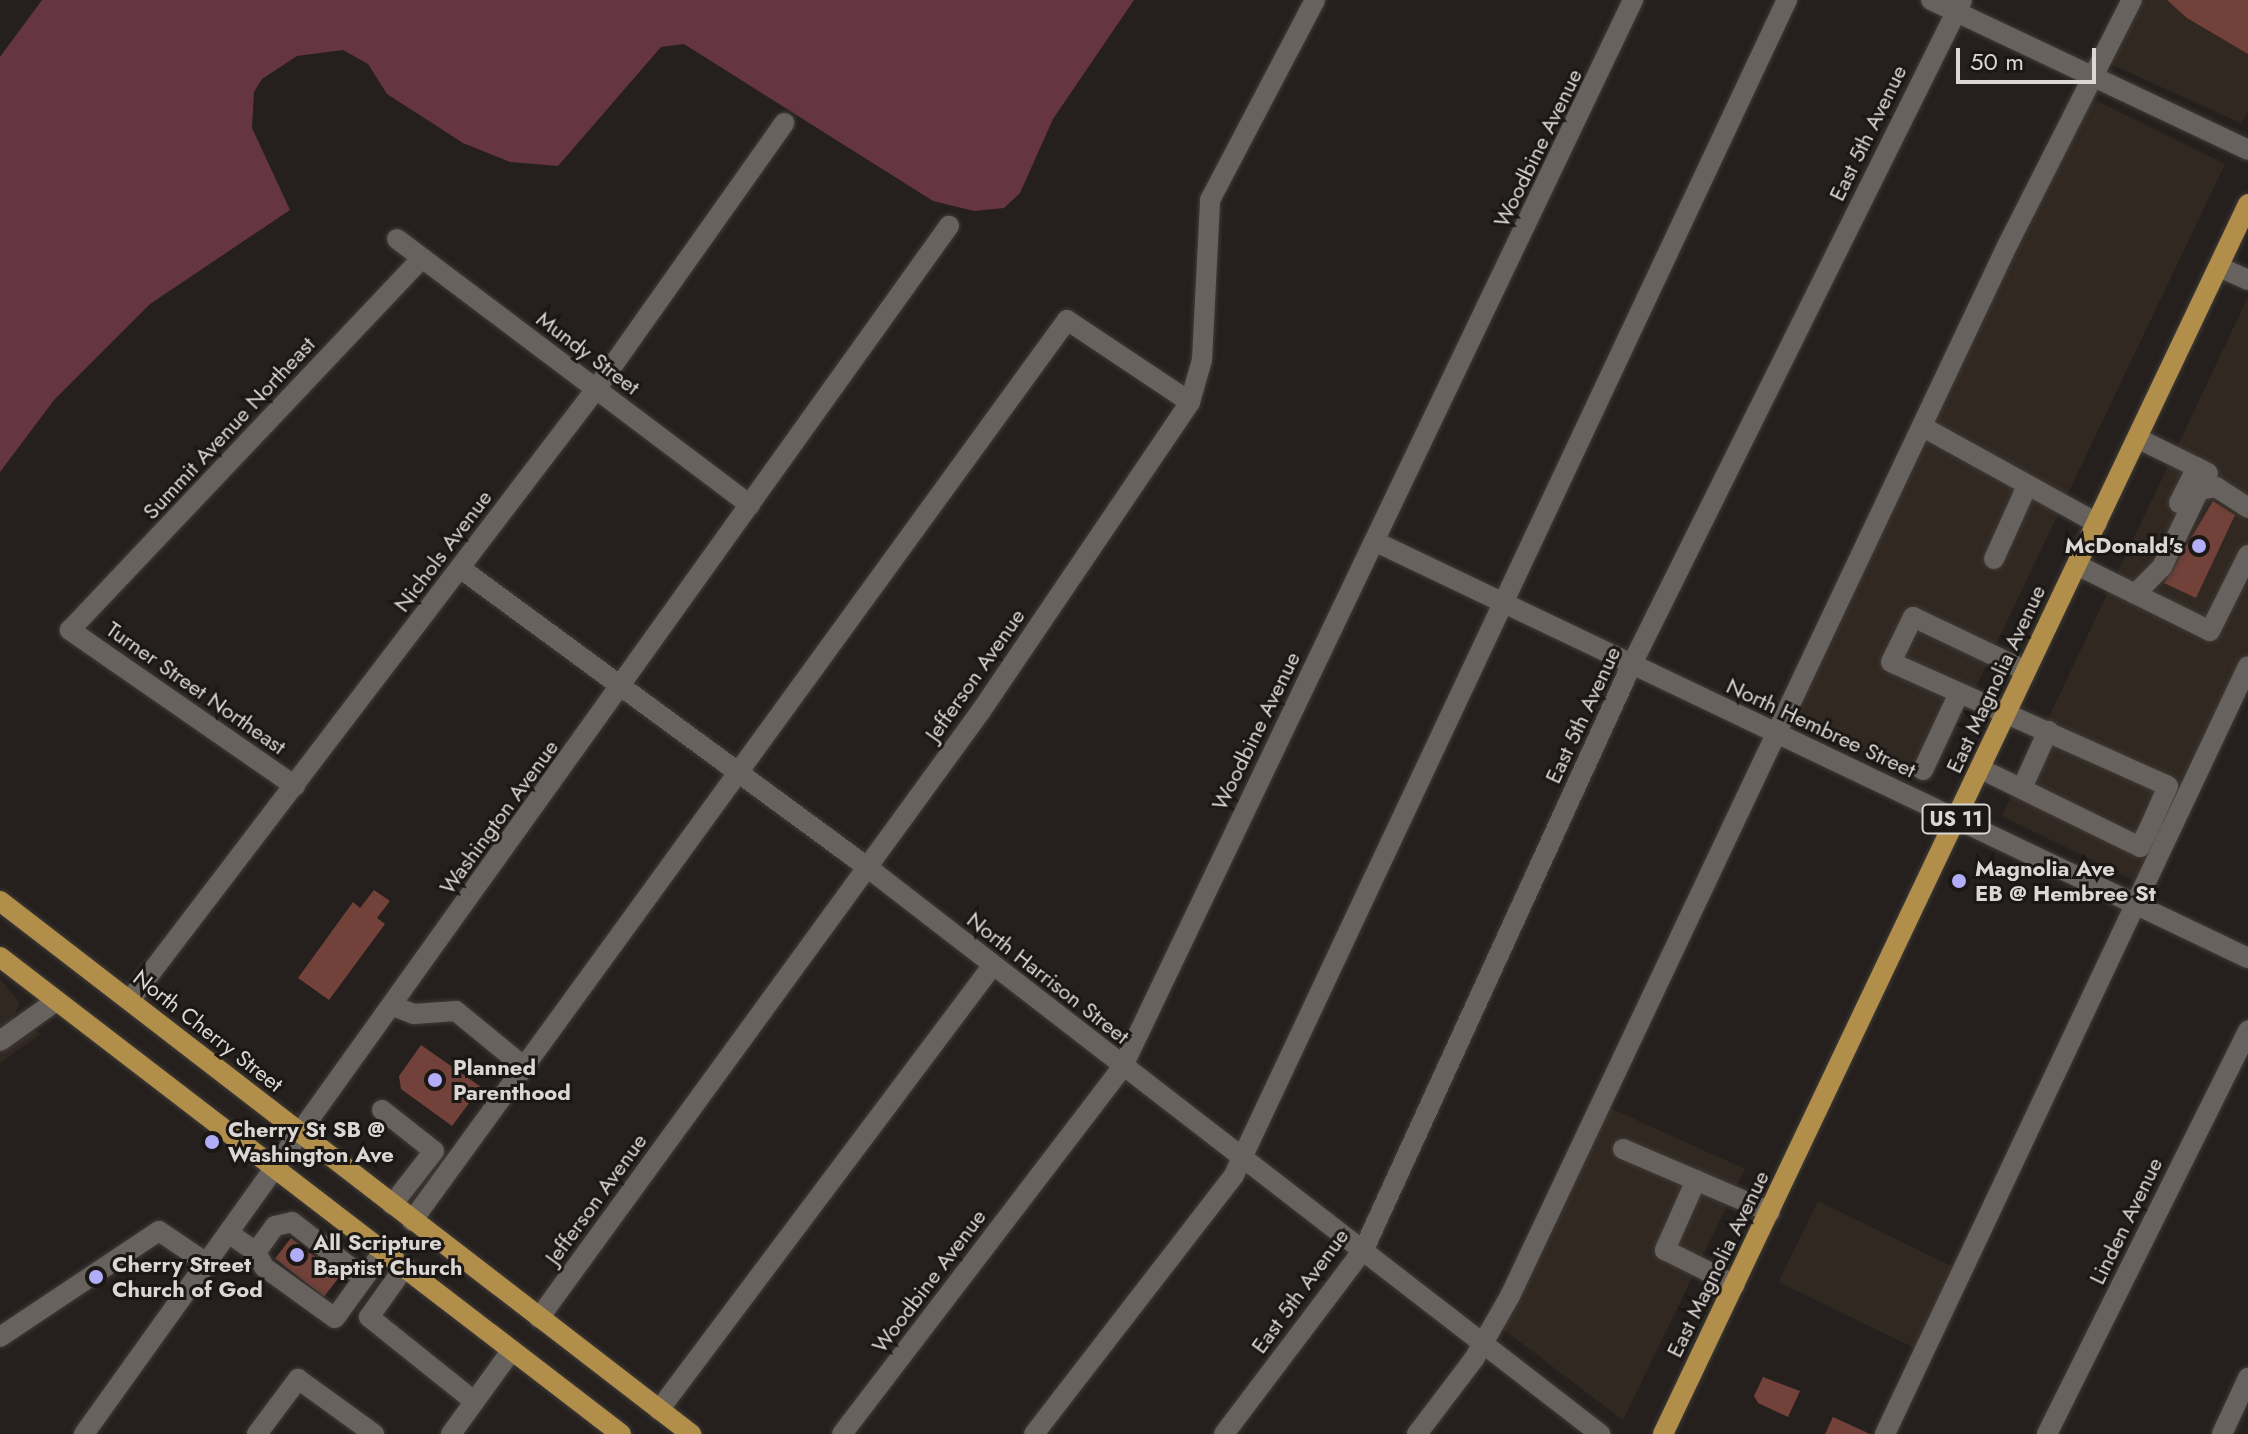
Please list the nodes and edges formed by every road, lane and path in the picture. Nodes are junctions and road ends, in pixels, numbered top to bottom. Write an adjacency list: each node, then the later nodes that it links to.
1 (1315, 0): 17 (street, Jefferson Avenue)
2 (1633, 0): 26 (street, Woodbine Avenue)
3 (1787, 0): 32 (street)
4 (1931, 0): 6 (street)
5 (2132, 0): 7 (street)
6 (1958, 6): 7 (street); 34 (street, East 5th Avenue)
7 (2090, 77): 9 (street); 18 (street)
8 (784, 123): 16 (street, Nichols Avenue)
9 (2248, 150)
10 (2248, 204): 14 (main road, East Magnolia Avenue / US 11)
11 (949, 226): 23 (street, Washington Avenue)
12 (397, 239): 13 (street, Mundy Street)
13 (422, 258): 16 (street, Mundy Street); 33 (street, Summit Avenue Northeast)
14 (2219, 267): 15 (street); 19 (main road, East Magnolia Avenue / US 11)
15 (2248, 280)
16 (596, 389): 23 (street, Mundy Street); 30 (street, Nichols Avenue)
17 (1190, 402): 44 (street); 48 (street, Jefferson Avenue)
18 (1923, 427): 21 (street); 41 (street)
19 (2137, 438): 20 (street); 25 (main road, East Magnolia Avenue / US 11)
20 (2197, 467): 22 (street); 31 (street)
21 (2027, 486): 25 (street); 28 (street)
22 (2248, 492)
23 (750, 505): 37 (street, Washington Avenue)
24 (2248, 508): 31 (street)
25 (2097, 523): 29 (main road, East Magnolia Avenue / US 11)
26 (1374, 541): 32 (street, North Hembree Street); 60 (street, Woodbine Avenue)
27 (2247, 553): 31 (street)
28 (1994, 559)
29 (2077, 565): 31 (street); 36 (main road, East Magnolia Avenue / US 11)
30 (460, 568): 37 (street, North Harrison Street); 45 (street, Nichols Avenue)
31 (2135, 594)
32 (1505, 604): 34 (street, North Hembree Street); 64 (street)
33 (70, 630): 45 (street, Turner Street Northeast)
34 (1632, 664): 41 (street, North Hembree Street); 71 (street, East 5th Avenue)
35 (2248, 666): 50 (street)
36 (2026, 671): 38 (street); 39 (main road, East Magnolia Avenue / US 11)
37 (622, 688): 44 (street, North Harrison Street); 56 (street, Washington Avenue)
38 (1959, 693): 39 (street); 43 (street)
39 (2007, 715): 40 (street); 42 (main road, East Magnolia Avenue / US 11)
40 (2048, 731): 46 (street); 46 (street)
41 (1775, 733): 47 (street, North Hembree Street); 80 (street)
42 (1981, 769): 46 (street); 47 (main road, East Magnolia Avenue / US 11)
43 (1923, 770)
44 (736, 772): 48 (street, North Harrison Street); 59 (street)
45 (295, 786): 54 (street, Nichols Avenue)
46 (2022, 788)
47 (1957, 819): 50 (street, North Hembree Street); 68 (main road, East Magnolia Avenue / US 11)
48 (867, 867): 53 (street, North Harrison Street); 78 (street, Jefferson Avenue)
49 (0, 901): 54 (main road, North Cherry Street)
50 (2135, 904): 52 (street, North Hembree Street); 97 (street)
51 (0, 957): 55 (main road)
52 (2248, 958)
53 (993, 965): 60 (street, North Harrison Street); 84 (street)
54 (130, 1000): 62 (main road, North Cherry Street)
55 (56, 1001): 58 (street); 65 (main road)
56 (393, 1006): 59 (street); 62 (street, Washington Avenue)
57 (2248, 1030): 98 (street, Linden Avenue)
58 (0, 1041)
59 (523, 1066): 69 (street)
60 (1123, 1066): 64 (street, North Harrison Street); 91 (street, Woodbine Avenue)
61 (382, 1110): 67 (street)
62 (301, 1135): 65 (street, Washington Avenue); 67 (main road, North Cherry Street)
63 (1623, 1149): 66 (street)
64 (1240, 1155): 71 (street, North Harrison Street); 92 (street)
65 (275, 1170): 70 (street, Washington Avenue); 73 (main road)
66 (1696, 1180): 68 (street); 77 (street)
67 (392, 1205): 69 (main road, North Cherry Street)
68 (1770, 1212): 77 (main road, East Magnolia Avenue / US 11)
69 (412, 1221): 78 (main road, North Cherry Street)
70 (230, 1234): 72 (street); 74 (street, Washington Avenue)
71 (1364, 1249): 80 (street, North Harrison Street); 93 (street, East 5th Avenue)
72 (256, 1252): 76 (street); 76 (street)
73 (383, 1252): 75 (main road); 76 (street)
74 (208, 1264): 79 (street); 85 (street, Washington Avenue)
75 (404, 1268): 81 (main road); 83 (street)
76 (364, 1278)
77 (1735, 1285): 96 (main road, East Magnolia Avenue / US 11)
78 (539, 1318): 84 (main road, North Cherry Street)
79 (0, 1337)
80 (1483, 1343): 94 (street); 95 (street, North Harrison Street)
81 (511, 1351): 83 (street); 89 (main road)
82 (2248, 1378): 99 (street)
83 (474, 1401): 88 (street)
84 (659, 1410): 90 (main road, North Cherry Street)
85 (84, 1434)
86 (257, 1434): 87 (street)
87 (374, 1434)
88 (451, 1434)
89 (621, 1434)
90 (691, 1434)
91 (842, 1434)
92 (1034, 1434)
93 (1224, 1434)
94 (1417, 1434)
95 (1600, 1434)
96 (1663, 1434)
97 (1885, 1434)
98 (2047, 1434)
99 (2222, 1434)

